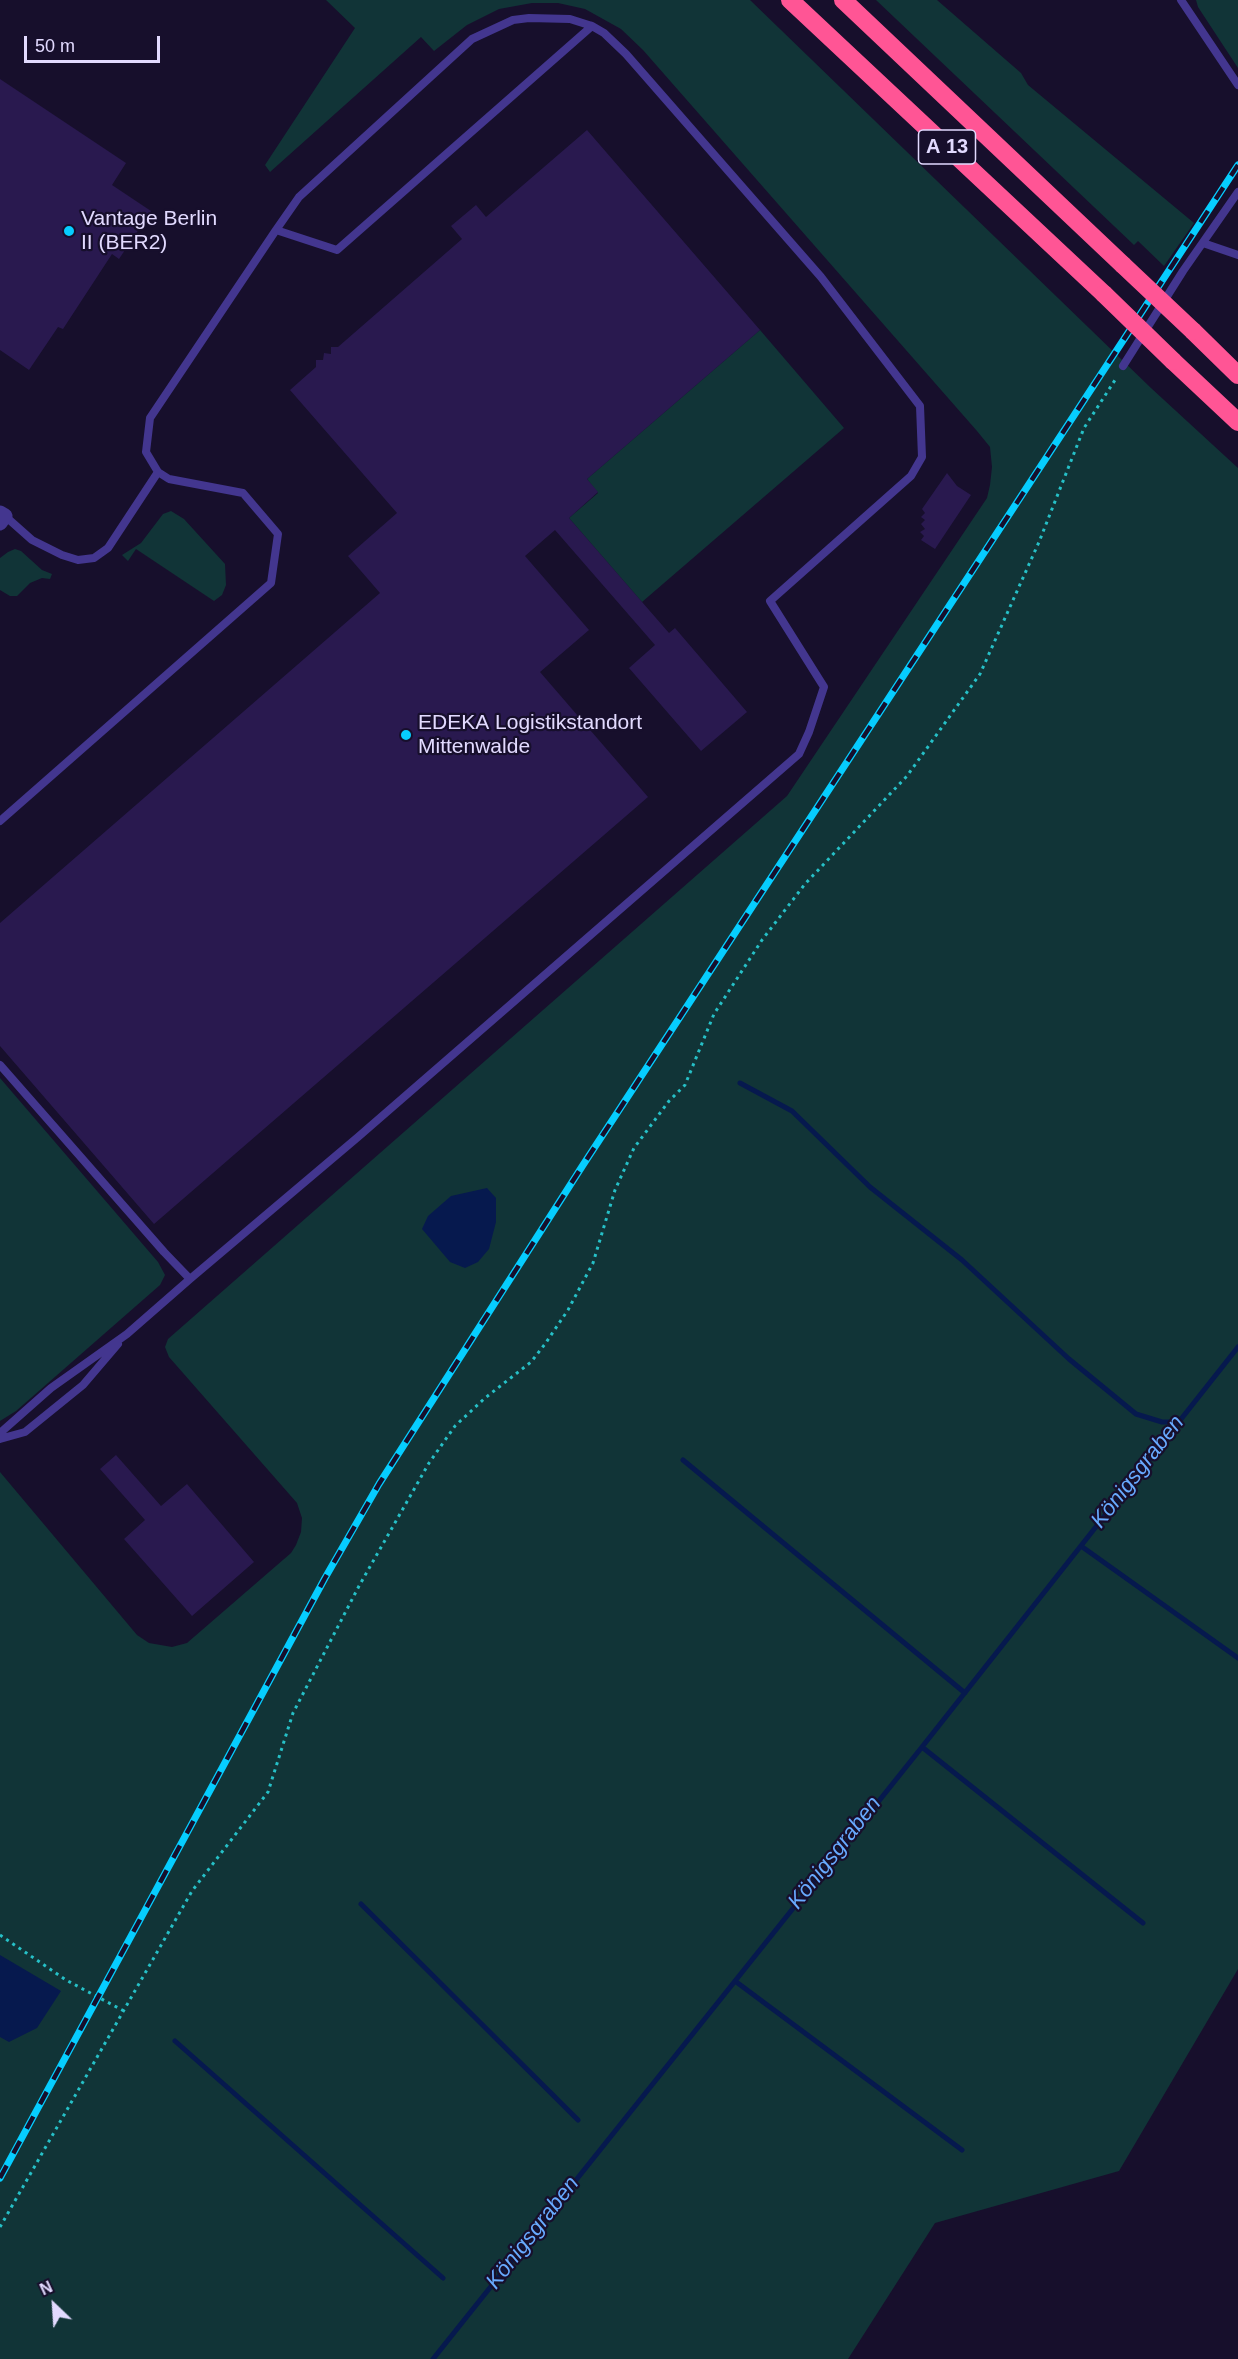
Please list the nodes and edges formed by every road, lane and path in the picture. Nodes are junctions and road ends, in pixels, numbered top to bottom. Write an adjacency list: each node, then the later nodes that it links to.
1 (790, 0): 12 (highway, A 13, bridge)
2 (843, 0): 11 (highway, A 13, bridge)
3 (1181, 0): 5 (lane)
4 (592, 26): 7 (lane); 7 (lane); 17 (lane)
5 (1238, 85)
6 (1238, 192): 8 (lane)
7 (276, 230): 13 (lane)
8 (1203, 243): 9 (lane); 10 (lane)
9 (1238, 255)
10 (1124, 366): 22 (path)
11 (1238, 375)
12 (1238, 422)
13 (158, 472): 14 (lane); 15 (lane)
14 (2, 517)
15 (0, 822)
16 (0, 1065): 17 (lane)
17 (190, 1279): 18 (lane)
18 (127, 1334): 19 (lane); 20 (lane)
19 (0, 1433)
20 (0, 1439)
21 (0, 1935): 22 (path)
22 (124, 2011): 23 (path)
23 (0, 2228)

